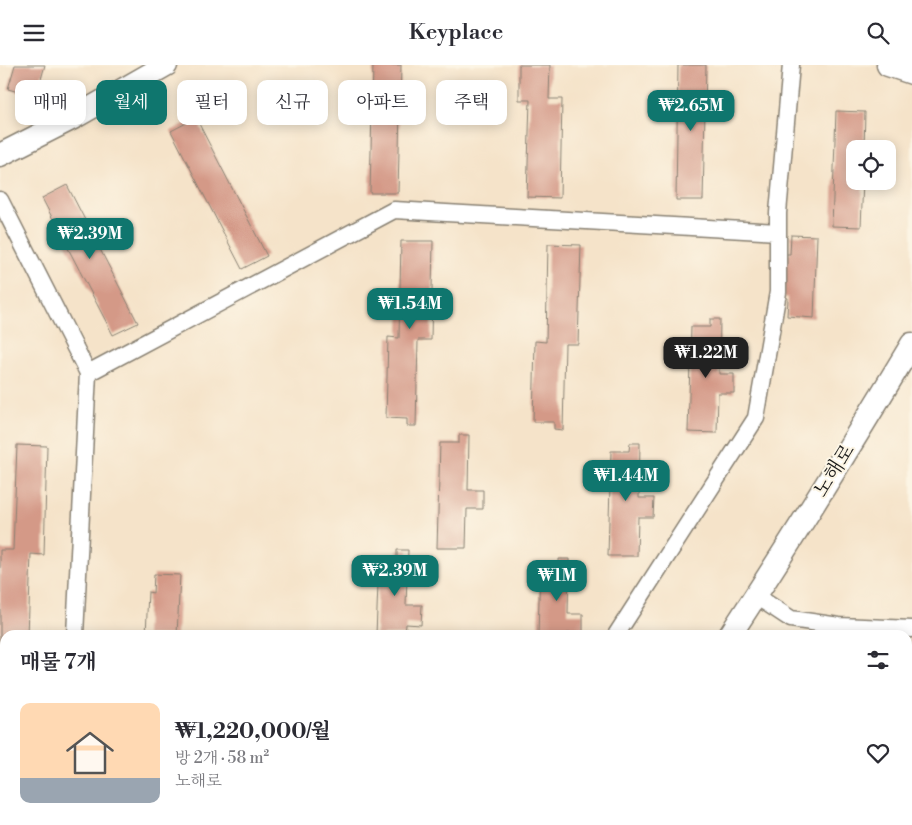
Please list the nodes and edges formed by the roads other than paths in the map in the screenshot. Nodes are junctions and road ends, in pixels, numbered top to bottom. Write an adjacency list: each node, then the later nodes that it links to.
1 (166, 65): 5 (main road)
2 (791, 65): 7 (street)
3 (888, 65): 4 (main road)
4 (912, 73)
5 (0, 155)
6 (0, 200): 9 (street)
7 (778, 232): 9 (street); 13 (street)
8 (912, 344): 10 (main road, 노해로)
9 (88, 373): 12 (street)
10 (756, 597): 14 (main road, 노해로); 15 (street)
11 (912, 629): 16 (street)
12 (75, 630)
13 (619, 630)
14 (733, 630)
15 (835, 630)
16 (876, 630)

